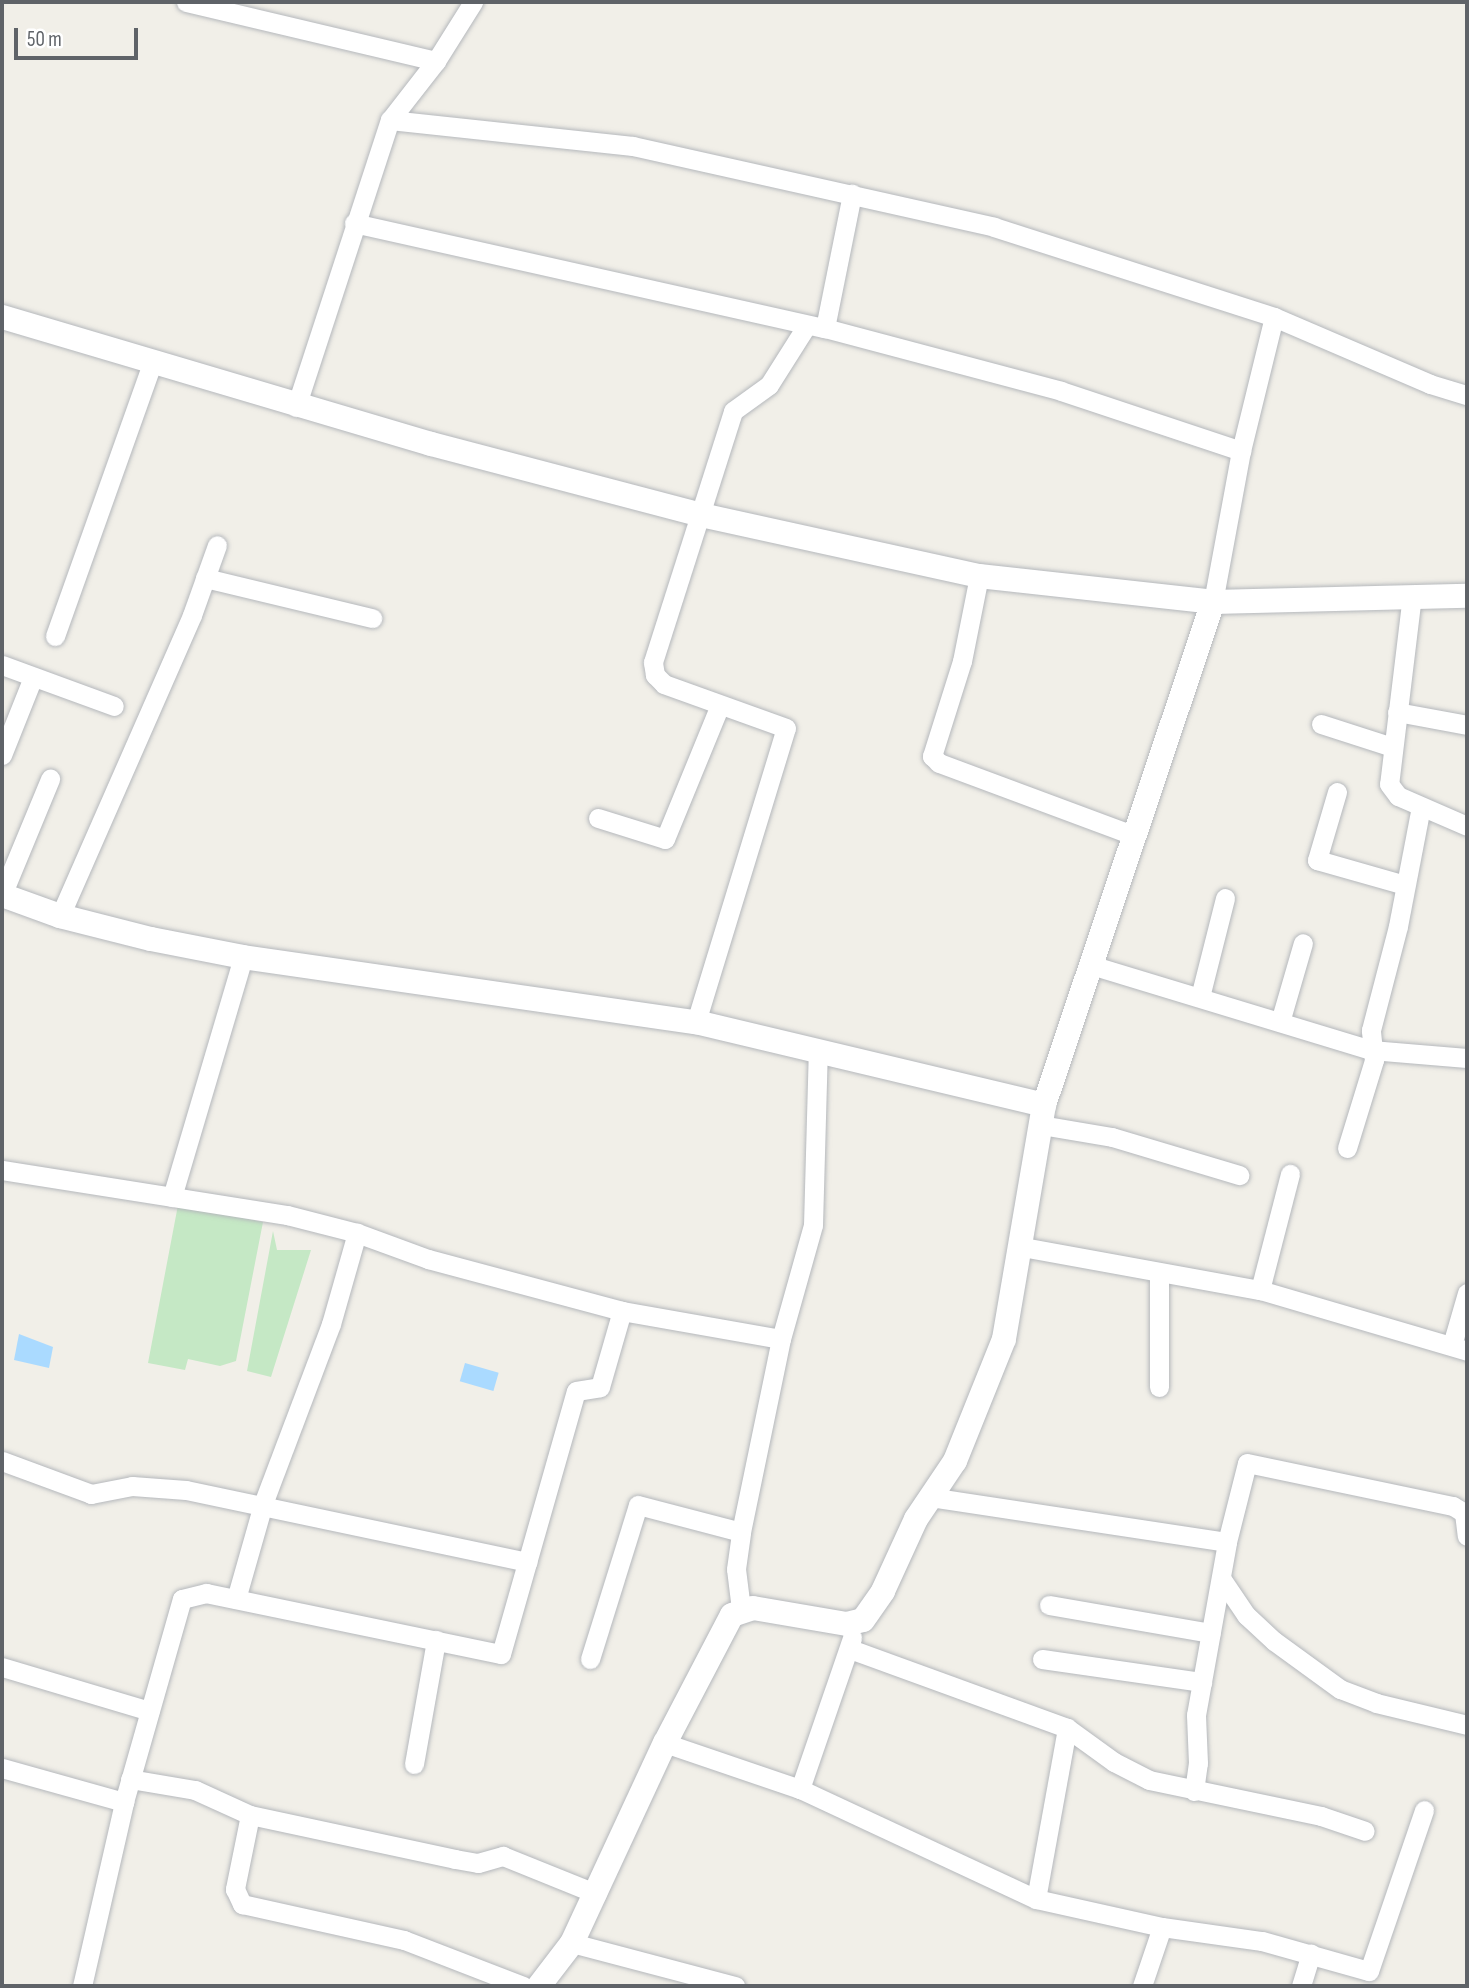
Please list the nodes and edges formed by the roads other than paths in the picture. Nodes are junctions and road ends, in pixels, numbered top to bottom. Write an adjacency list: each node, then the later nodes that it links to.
1 (186, 2): 3 (street)
2 (473, 2): 3 (street)
3 (436, 61): 4 (street)
4 (390, 120): 5 (street); 6 (street)
5 (852, 194): 8 (street); 9 (street)
6 (354, 223): 9 (street); 12 (street)
7 (2, 317): 10 (street)
8 (1274, 317): 11 (street); 13 (street)
9 (816, 326): 13 (street); 14 (street)
10 (152, 364): 12 (street); 22 (street)
11 (1467, 395)
12 (296, 407): 14 (street)
13 (1241, 451): 20 (street)
14 (697, 514): 16 (street); 25 (street)
15 (217, 545): 17 (street)
16 (979, 576): 20 (street); 37 (street)
17 (205, 578): 21 (street); 41 (street)
18 (1412, 595): 19 (street); 20 (street); 27 (street)
19 (1467, 596)
20 (1213, 602): 37 (street)
21 (372, 618)
22 (55, 636)
23 (2, 665): 24 (street)
24 (33, 677): 26 (street); 31 (street)
25 (720, 705): 35 (street); 46 (street)
26 (114, 706)
27 (1397, 712): 29 (street); 30 (street)
28 (1321, 724): 30 (street)
29 (1467, 726)
30 (1392, 747): 34 (street)
31 (2, 755)
32 (50, 779): 39 (street)
33 (1337, 792): 38 (street)
34 (1421, 807): 36 (street); 38 (street)
35 (598, 818)
36 (1467, 826)
37 (1135, 836): 44 (street)
38 (1405, 885): 49 (street)
39 (2, 895): 41 (street)
40 (1225, 898): 45 (street)
41 (60, 916): 43 (street)
42 (1303, 943): 47 (street)
43 (243, 957): 46 (street); 56 (street)
44 (1091, 965): 45 (street); 51 (street)
45 (1200, 997): 47 (street)
46 (696, 1022): 48 (street)
47 (1280, 1022): 49 (street)
48 (818, 1050): 51 (street); 63 (street)
49 (1371, 1050): 50 (street); 52 (street)
50 (1467, 1058)
51 (1042, 1115): 55 (street); 58 (street)
52 (1348, 1148)
53 (2, 1170): 56 (street)
54 (1290, 1174): 60 (street)
55 (1239, 1175)
56 (172, 1197): 57 (street)
57 (357, 1233): 62 (street); 68 (street)
58 (1023, 1247): 59 (street); 67 (street)
59 (1159, 1275): 60 (street); 65 (street)
60 (1260, 1290): 64 (street)
61 (1467, 1293): 64 (street)
62 (622, 1311): 63 (street); 72 (street)
63 (780, 1339): 69 (street)
64 (1460, 1348)
65 (1159, 1387)
66 (2, 1461): 68 (street)
67 (930, 1497): 71 (street); 77 (street)
68 (263, 1504): 72 (street); 74 (street)
69 (741, 1532): 76 (street); 81 (street)
70 (1467, 1536): 71 (street)
71 (1227, 1542): 73 (street)
72 (528, 1562): 79 (street)
73 (1221, 1578): 78 (street); 86 (street)
74 (236, 1599): 79 (street); 85 (street)
75 (1049, 1605): 78 (street)
76 (741, 1609): 77 (street); 88 (street)
77 (853, 1624): 80 (street)
78 (1211, 1633): 84 (street)
79 (436, 1640): 89 (street)
80 (850, 1650): 87 (street); 92 (street)
81 (590, 1659)
82 (1042, 1659): 84 (street)
83 (2, 1667): 85 (street)
84 (1202, 1682): 93 (street)
85 (150, 1711): 91 (street)
86 (1467, 1725)
87 (1067, 1728): 93 (street); 99 (street)
88 (665, 1743): 92 (street); 98 (street)
89 (414, 1764)
90 (2, 1768): 94 (street)
91 (130, 1779): 94 (street); 96 (street)
92 (800, 1789): 99 (street)
93 (1194, 1791): 97 (street)
94 (124, 1802): 104 (street)
95 (1424, 1810): 102 (street)
96 (250, 1815): 98 (street); 105 (street)
97 (1365, 1830)
98 (597, 1894): 101 (street)
99 (1036, 1899): 100 (street)
100 (1162, 1927): 102 (street); 108 (street)
101 (572, 1943): 103 (street); 106 (street)
102 (1311, 1954): 109 (street)
103 (668, 1978): 107 (street)
104 (82, 1986)
105 (523, 1986)
106 (539, 1986)
107 (734, 1986)
108 (1142, 1986)
109 (1301, 1986)

